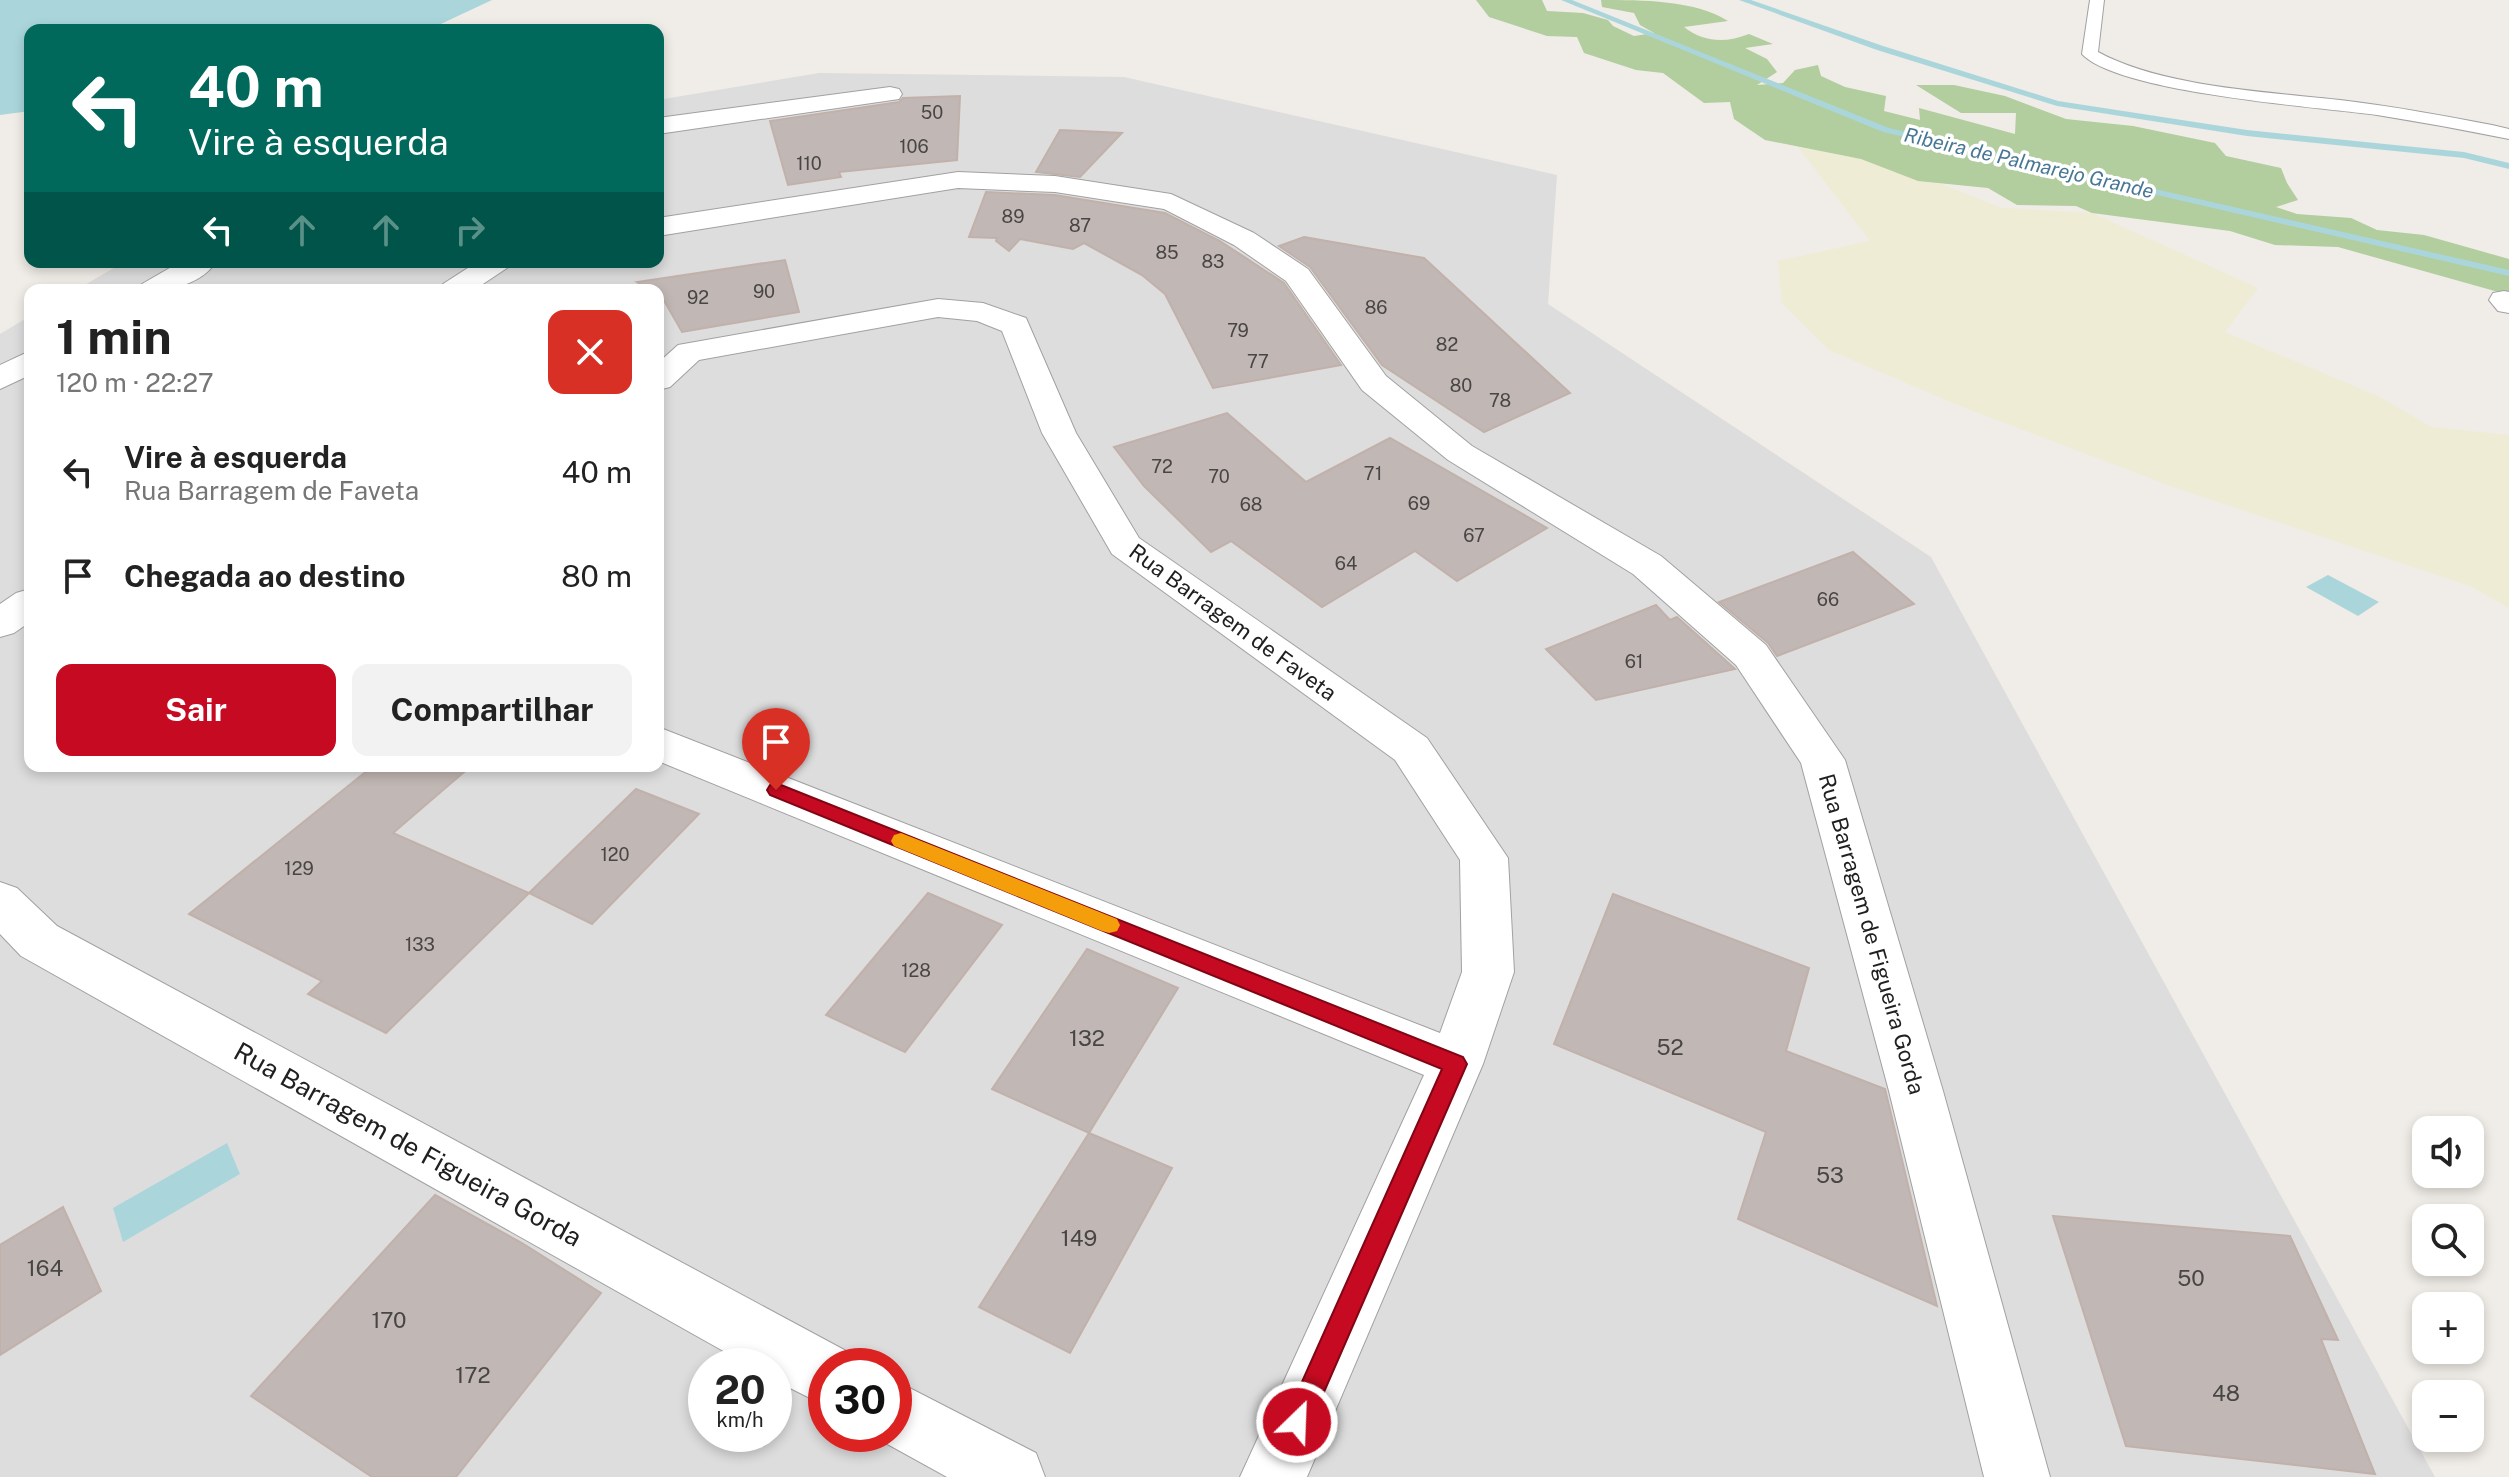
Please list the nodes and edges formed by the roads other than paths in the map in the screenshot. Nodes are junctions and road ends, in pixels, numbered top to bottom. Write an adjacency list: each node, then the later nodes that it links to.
1 (2097, 0): 4 (lane)
2 (890, 94): 3 (street)
3 (664, 125)
4 (2509, 134)
5 (664, 226): 22 (street, Rua Barragem de Figueira Gorda)
6 (191, 268): 8 (street)
7 (488, 268): 9 (street)
8 (163, 284)
9 (463, 284)
10 (24, 365): 12 (street)
11 (664, 375): 17 (street, Rua Barragem de Faveta)
12 (0, 379)
13 (24, 606): 14 (street)
14 (0, 624)
15 (664, 745): 17 (street)
16 (0, 902): 18 (street, Rua Barragem de Figueira Gorda)
17 (1456, 1064): 21 (street, Rua Barragem de Faveta)
18 (808, 1364)
19 (912, 1422): 20 (street)
20 (1012, 1477)
21 (1273, 1477)
22 (2017, 1477)

